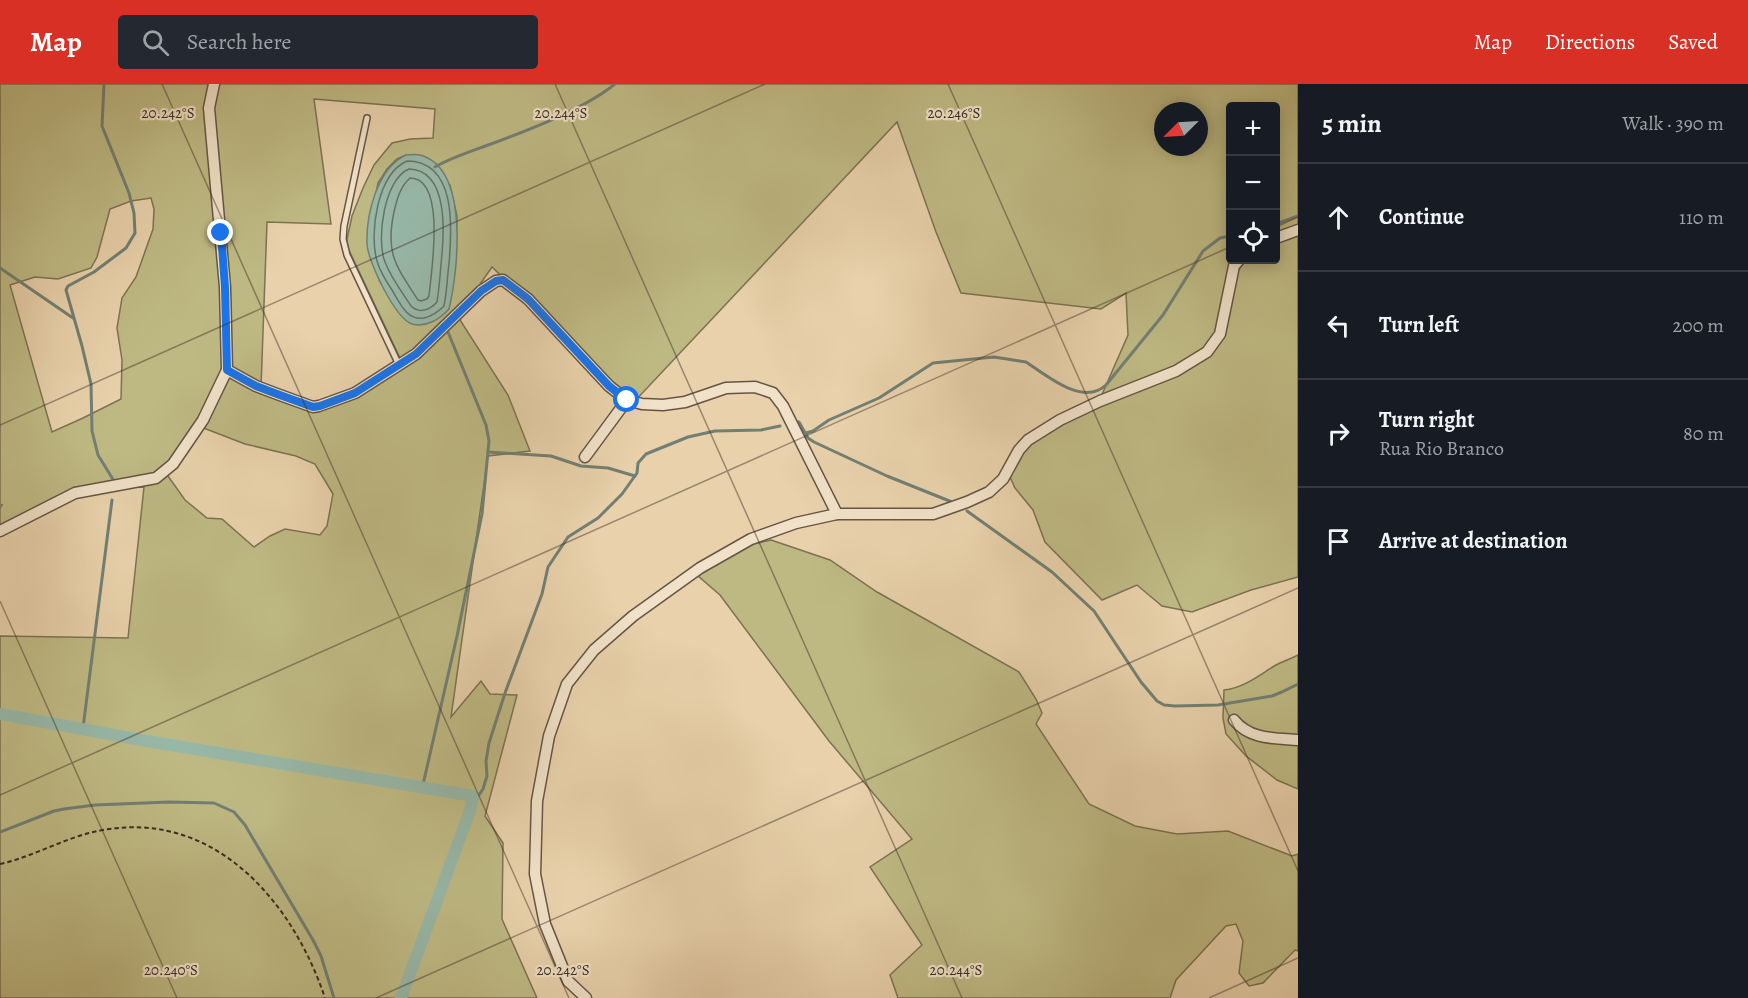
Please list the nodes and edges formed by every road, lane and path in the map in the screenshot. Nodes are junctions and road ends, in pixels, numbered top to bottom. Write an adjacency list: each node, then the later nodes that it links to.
1 (214, 84): 7 (street)
2 (368, 118): 6 (lane)
3 (1298, 230): 4 (street)
4 (1280, 236)
5 (1236, 264): 10 (street)
6 (399, 365): 7 (street); 8 (street)
7 (227, 370): 11 (street)
8 (627, 400): 9 (street); 10 (street)
9 (585, 457)
10 (837, 514): 16 (street)
11 (0, 531)
12 (1234, 720): 13 (street)
13 (1298, 740)
14 (0, 864): 15 (path)
15 (325, 998)
16 (586, 998)

